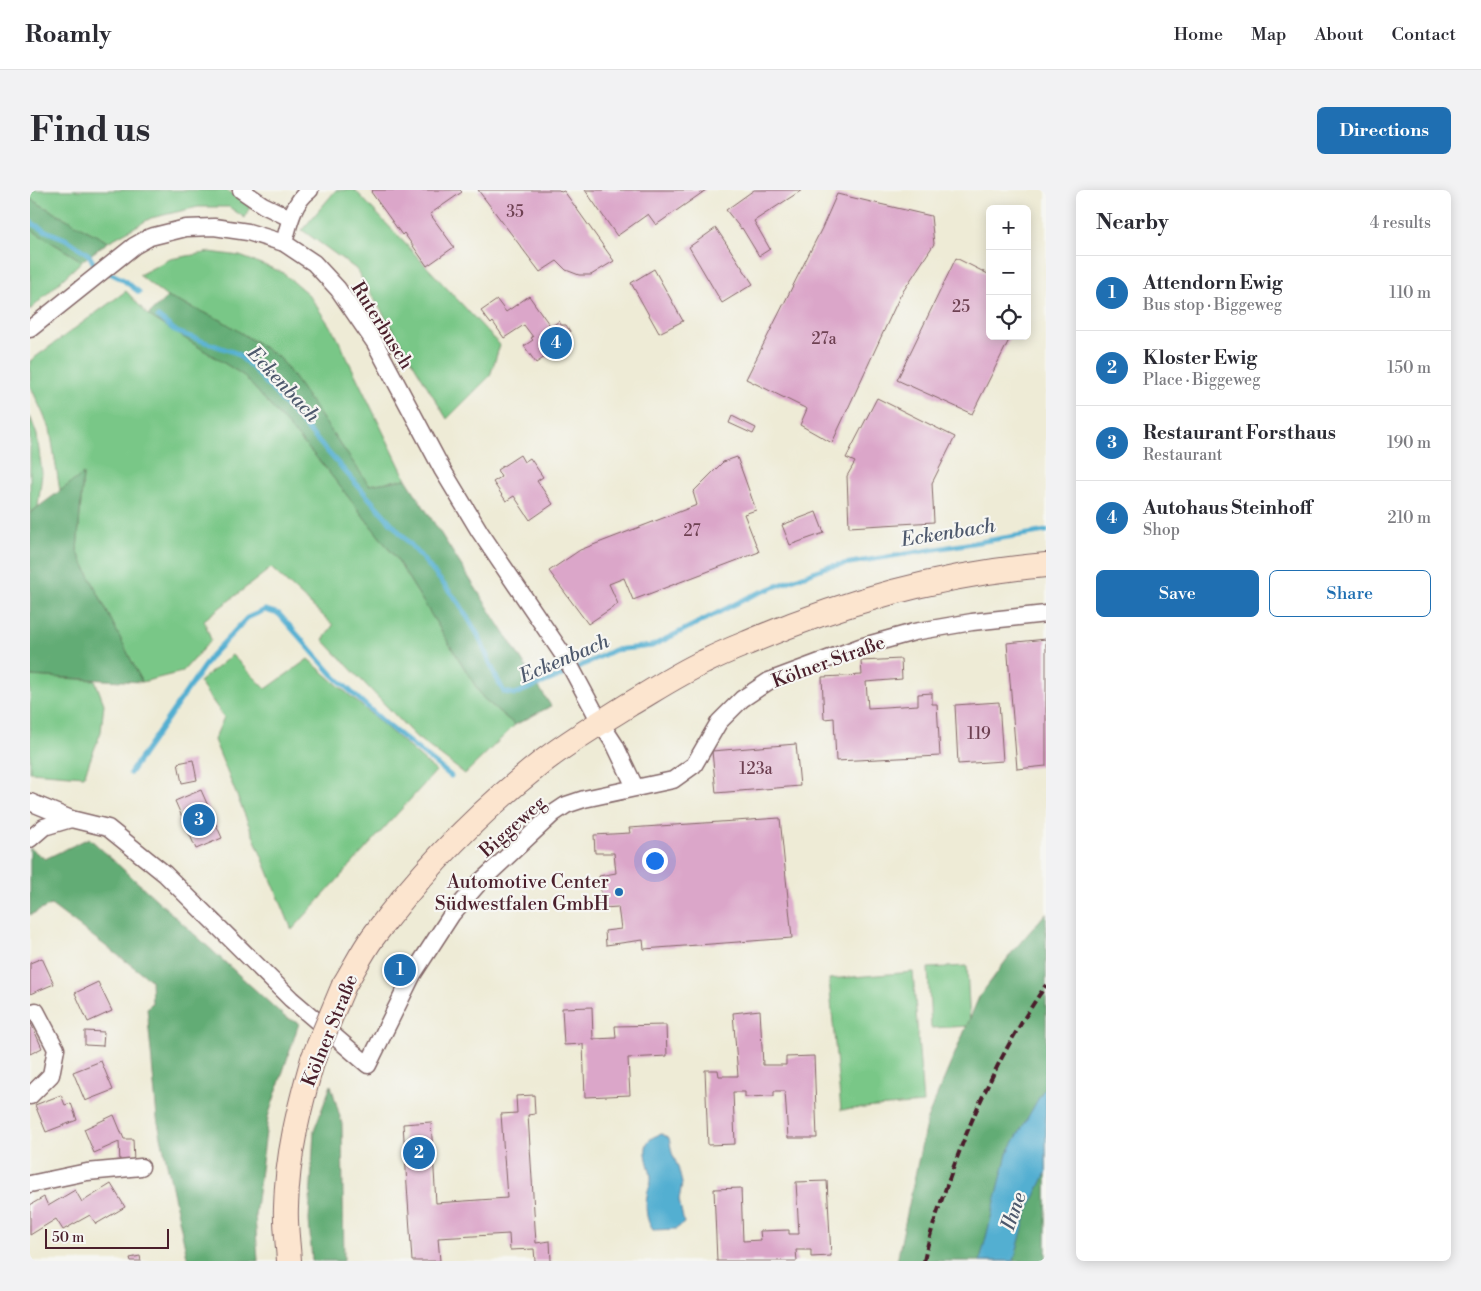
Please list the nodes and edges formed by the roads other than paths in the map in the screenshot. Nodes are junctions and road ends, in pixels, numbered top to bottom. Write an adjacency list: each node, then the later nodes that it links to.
1 (241, 190): 3 (street)
2 (310, 190): 3 (street)
3 (290, 218): 4 (street)
4 (284, 243): 5 (street, Ruterbusch); 8 (street, Ruterbusch)
5 (30, 329)
6 (1046, 565): 8 (main road, Kölner Straße)
7 (1046, 614): 9 (street, Kölner Straße)
8 (600, 722): 9 (street); 17 (main road, Kölner Straße, bridge)
9 (635, 787): 11 (street, Biggeweg)
10 (30, 802): 11 (street)
11 (71, 819): 12 (street)
12 (30, 839)
13 (36, 1011): 14 (street)
14 (30, 1096)
15 (141, 1167): 16 (street)
16 (30, 1184)
17 (289, 1261)

